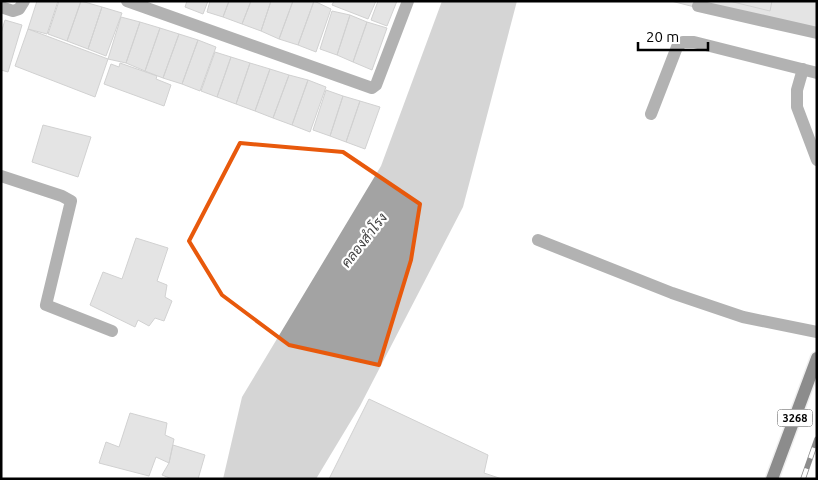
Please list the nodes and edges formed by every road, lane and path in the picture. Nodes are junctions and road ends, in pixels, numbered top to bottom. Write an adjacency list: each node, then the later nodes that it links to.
1 (24, 1): 5 (street)
2 (127, 1): 3 (street)
3 (408, 1)
4 (698, 6): 6 (street)
5 (1, 7)
6 (817, 33)
7 (803, 69): 8 (street); 9 (street); 10 (street)
8 (817, 72)
9 (651, 114)
10 (817, 160)
11 (1, 176): 13 (street)
12 (538, 240): 14 (street)
13 (112, 331)
14 (817, 332)
15 (817, 358): 16 (main road, 3268)
16 (772, 479)

